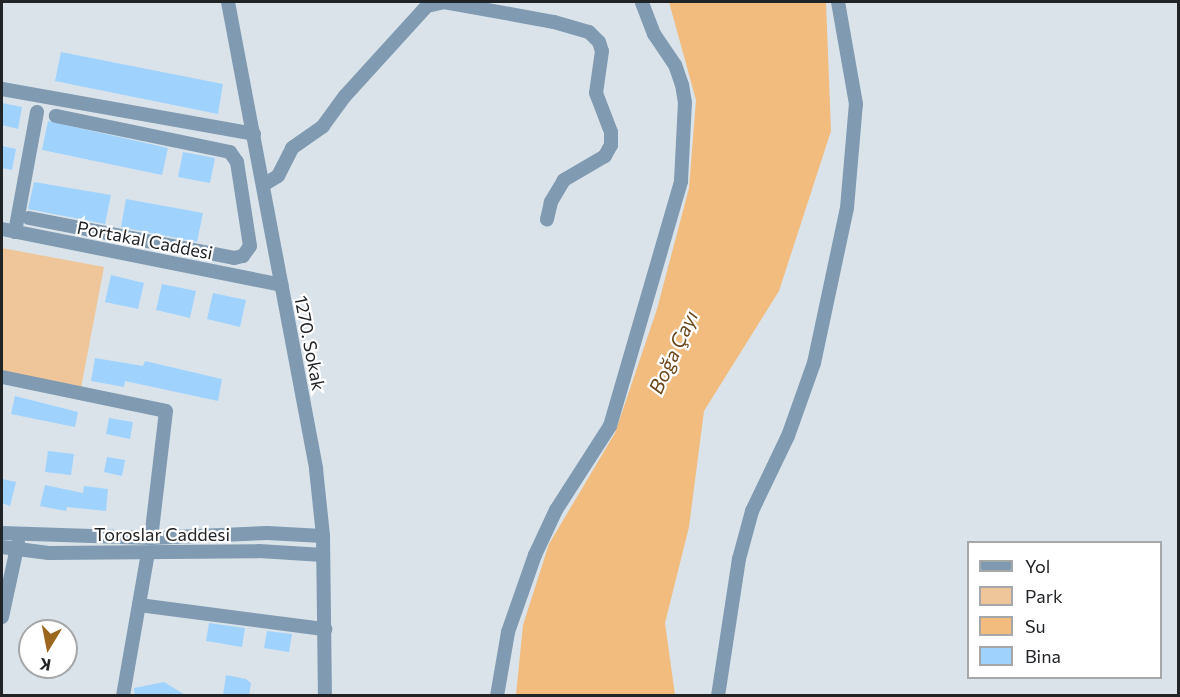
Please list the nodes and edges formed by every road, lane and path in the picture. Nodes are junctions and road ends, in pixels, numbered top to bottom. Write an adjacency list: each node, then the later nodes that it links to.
1 (228, 2): 7 (street, 1270. Sokak)
2 (642, 2): 29 (street)
3 (838, 2): 30 (street)
4 (2, 89): 7 (street)
5 (37, 112): 13 (street)
6 (56, 116): 10 (street)
7 (254, 134): 8 (street, 1270. Sokak)
8 (263, 185): 9 (street, 1270. Sokak); 12 (street)
9 (266, 199): 10 (street); 14 (street, 1270. Sokak)
10 (243, 203): 11 (street)
11 (29, 218)
12 (547, 220)
13 (8, 231): 14 (street, Portakal Caddesi)
14 (281, 285): 18 (street, 1270. Sokak)
15 (2, 376): 19 (street)
16 (2, 533): 17 (street, Toroslar Caddesi)
17 (20, 536): 19 (street, Toroslar Caddesi); 21 (street)
18 (323, 536): 19 (street, Toroslar Caddesi); 23 (street, 1270. Sokak)
19 (151, 538)
20 (2, 547): 21 (street, Toroslar Caddesi)
21 (17, 550): 22 (street, Toroslar Caddesi); 25 (street)
22 (148, 553): 23 (street, Toroslar Caddesi); 24 (street)
23 (323, 555): 26 (street, 1270. Sokak)
24 (139, 605): 26 (street); 27 (street)
25 (2, 617)
26 (325, 629): 28 (street, 1270. Sokak)
27 (123, 696)
28 (325, 696)
29 (496, 696)
30 (718, 696)

